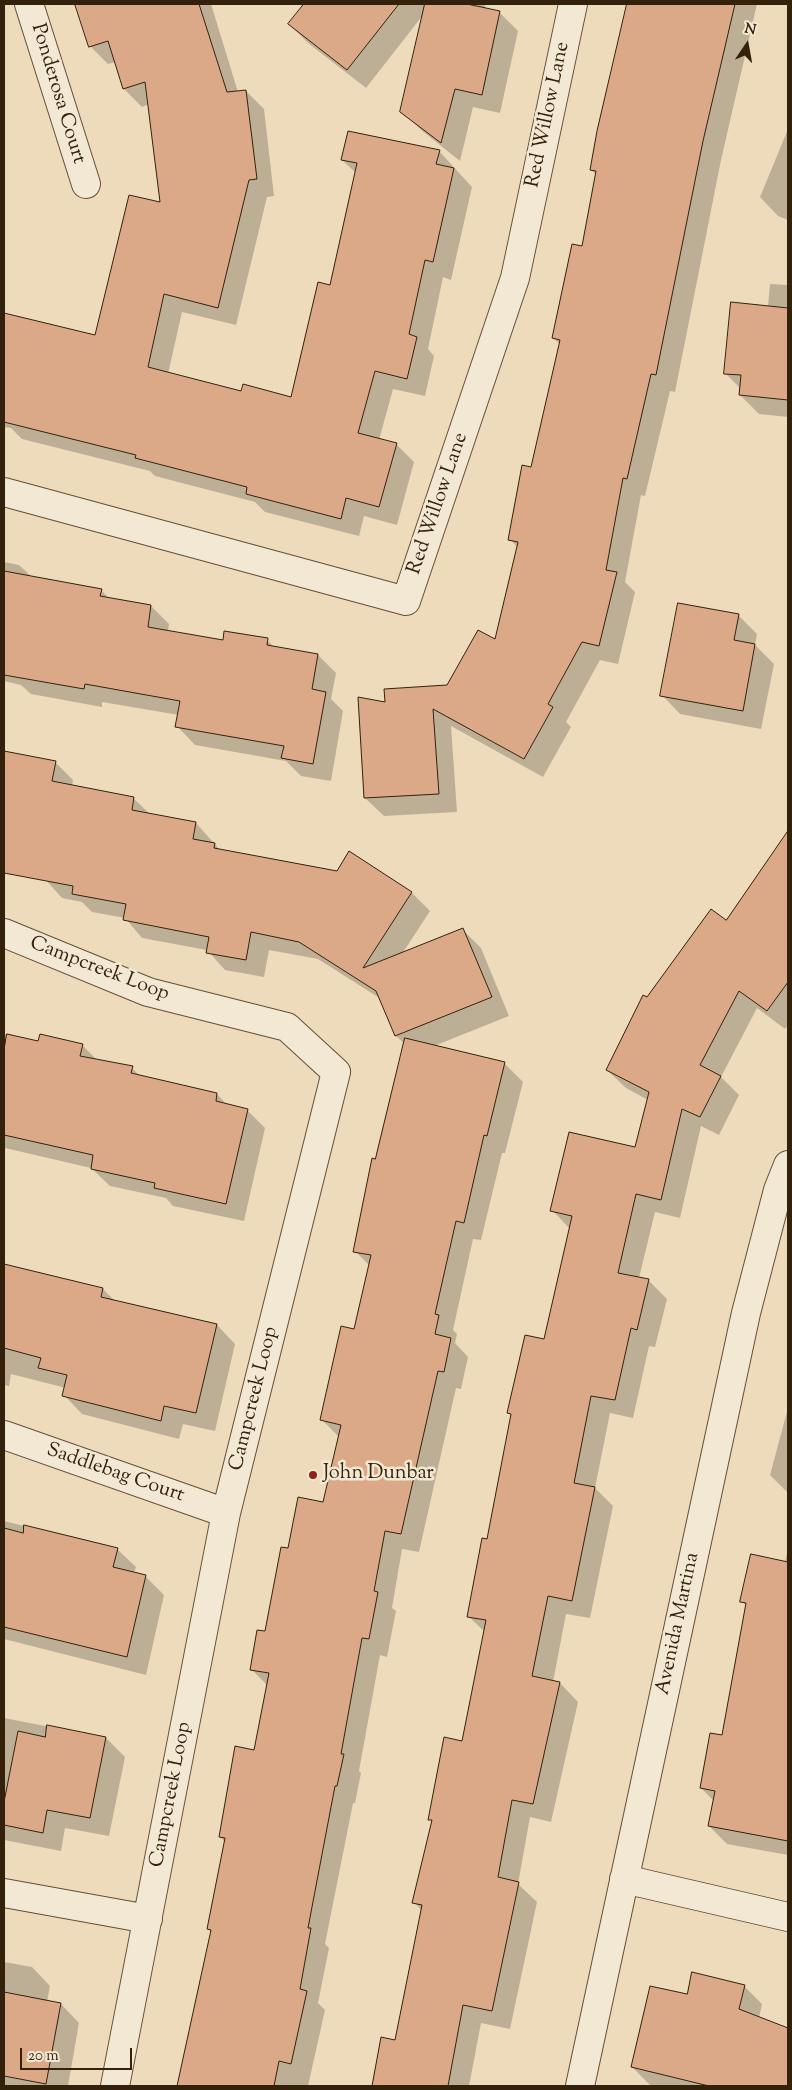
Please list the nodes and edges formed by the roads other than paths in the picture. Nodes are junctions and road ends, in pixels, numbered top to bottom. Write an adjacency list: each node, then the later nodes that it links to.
1 (29, 4): 3 (street, Ponderosa Court)
2 (573, 4): 4 (street, Red Willow Lane)
3 (86, 184)
4 (4, 492)
5 (4, 934): 8 (street, Campcreek Loop)
6 (788, 1165): 9 (street, Avenida Martina)
7 (4, 1435): 8 (street, Saddlebag Court)
8 (226, 1513): 12 (street, Campcreek Loop)
9 (624, 1879): 11 (street); 14 (street, Avenida Martina)
10 (4, 1893): 12 (street)
11 (788, 1917)
12 (148, 1919): 13 (street, Campcreek Loop)
13 (116, 2086)
14 (580, 2086)

